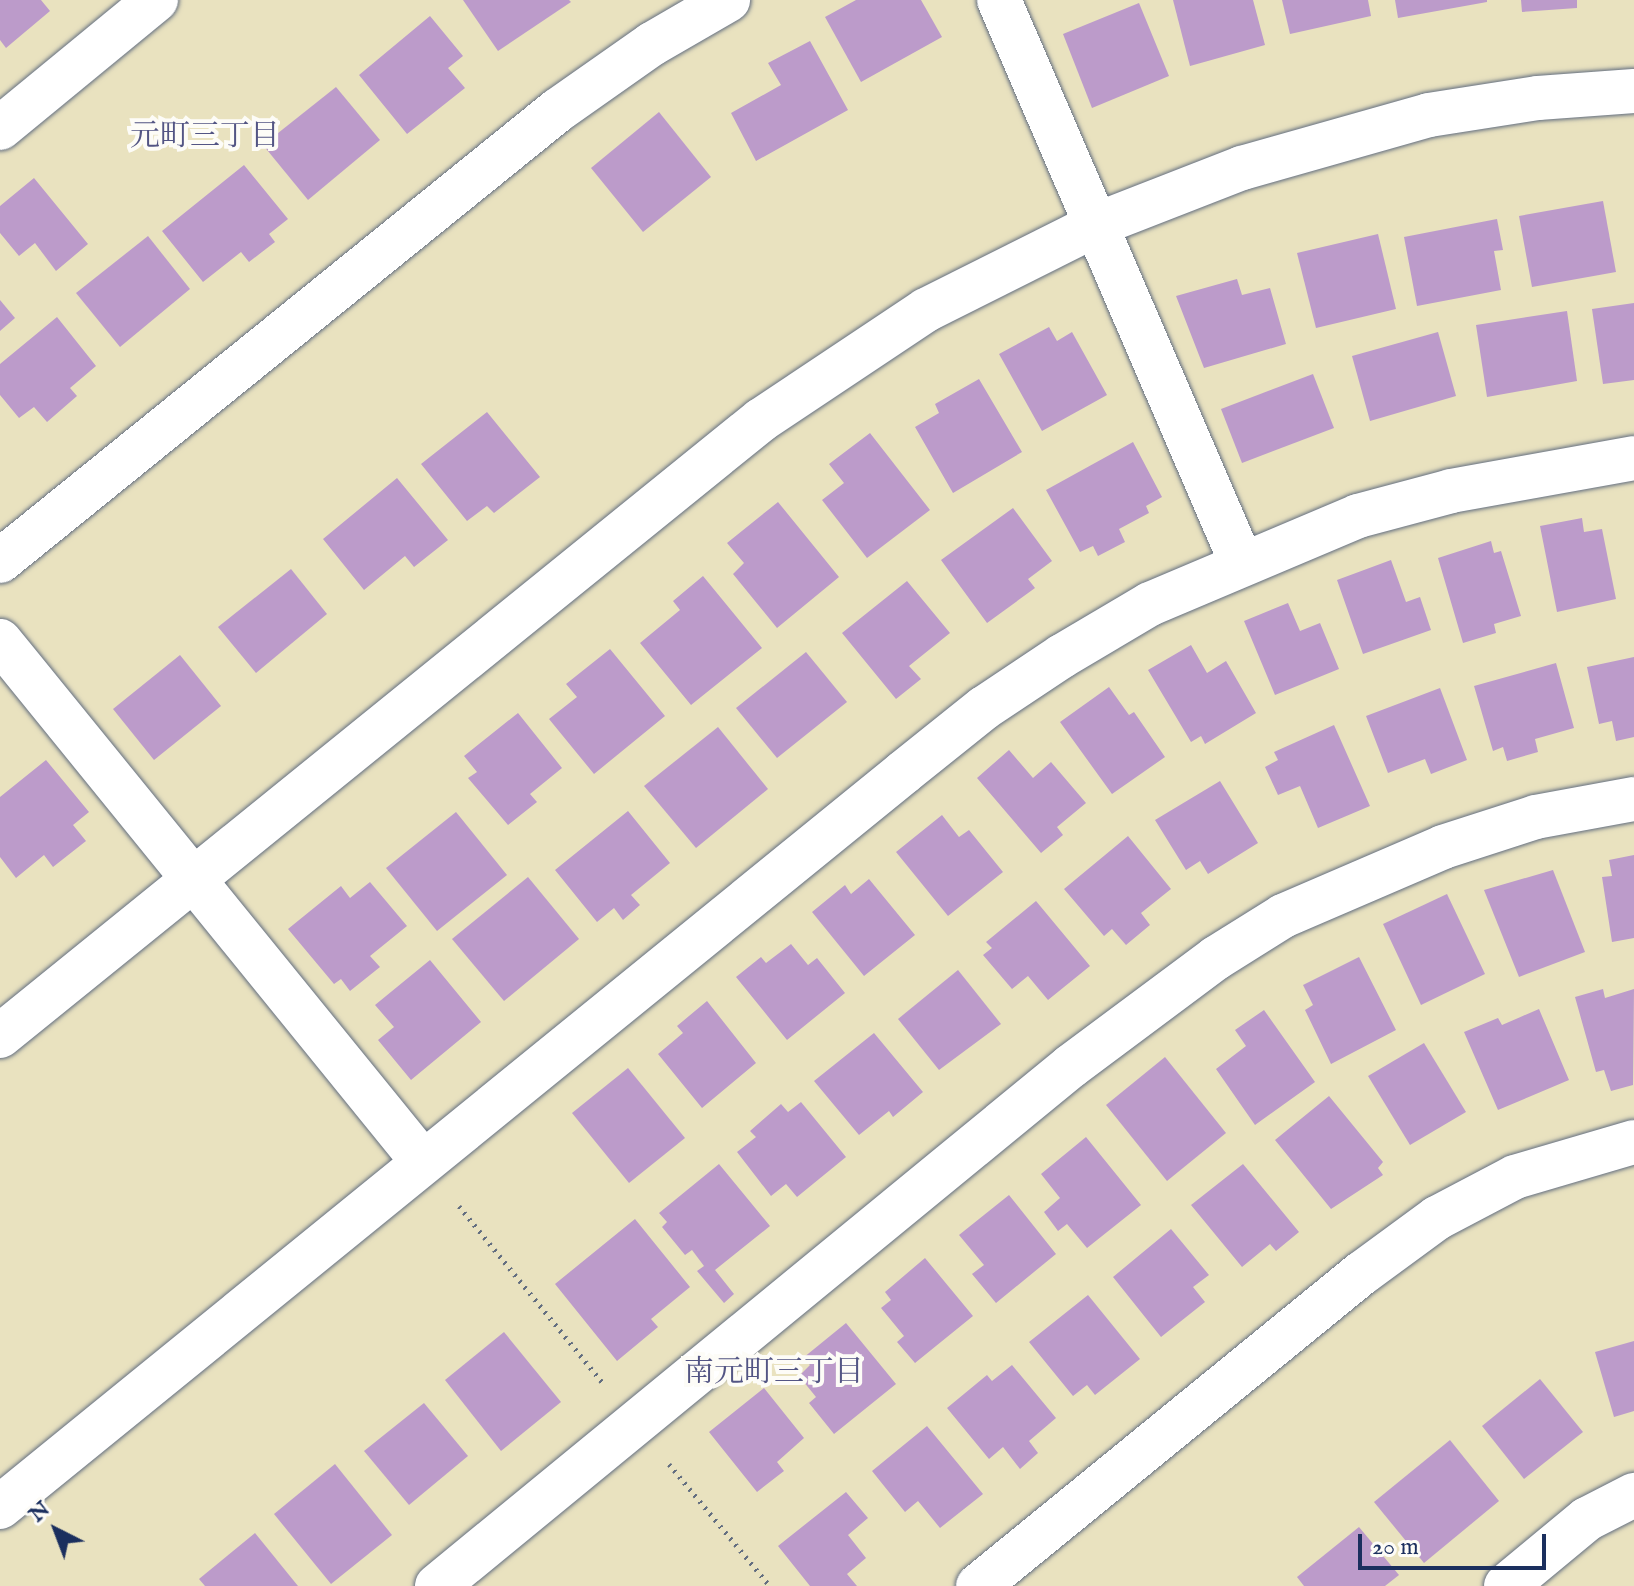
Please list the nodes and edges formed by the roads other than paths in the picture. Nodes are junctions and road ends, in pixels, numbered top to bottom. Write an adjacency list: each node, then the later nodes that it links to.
1 (156, 0): 5 (street)
2 (728, 0): 8 (street)
3 (999, 0): 6 (street)
4 (1634, 91): 6 (street)
5 (0, 128)
6 (1098, 224): 9 (street); 12 (street)
7 (1634, 458): 9 (street)
8 (0, 561)
9 (1241, 562): 15 (street)
10 (0, 641): 12 (street)
11 (1634, 799): 18 (street)
12 (193, 880): 13 (street); 15 (street)
13 (0, 1036)
14 (1634, 1142): 19 (street)
15 (423, 1162): 17 (street)
16 (1634, 1495): 20 (street)
17 (0, 1507)
18 (437, 1586)
19 (978, 1586)
20 (1506, 1586)

